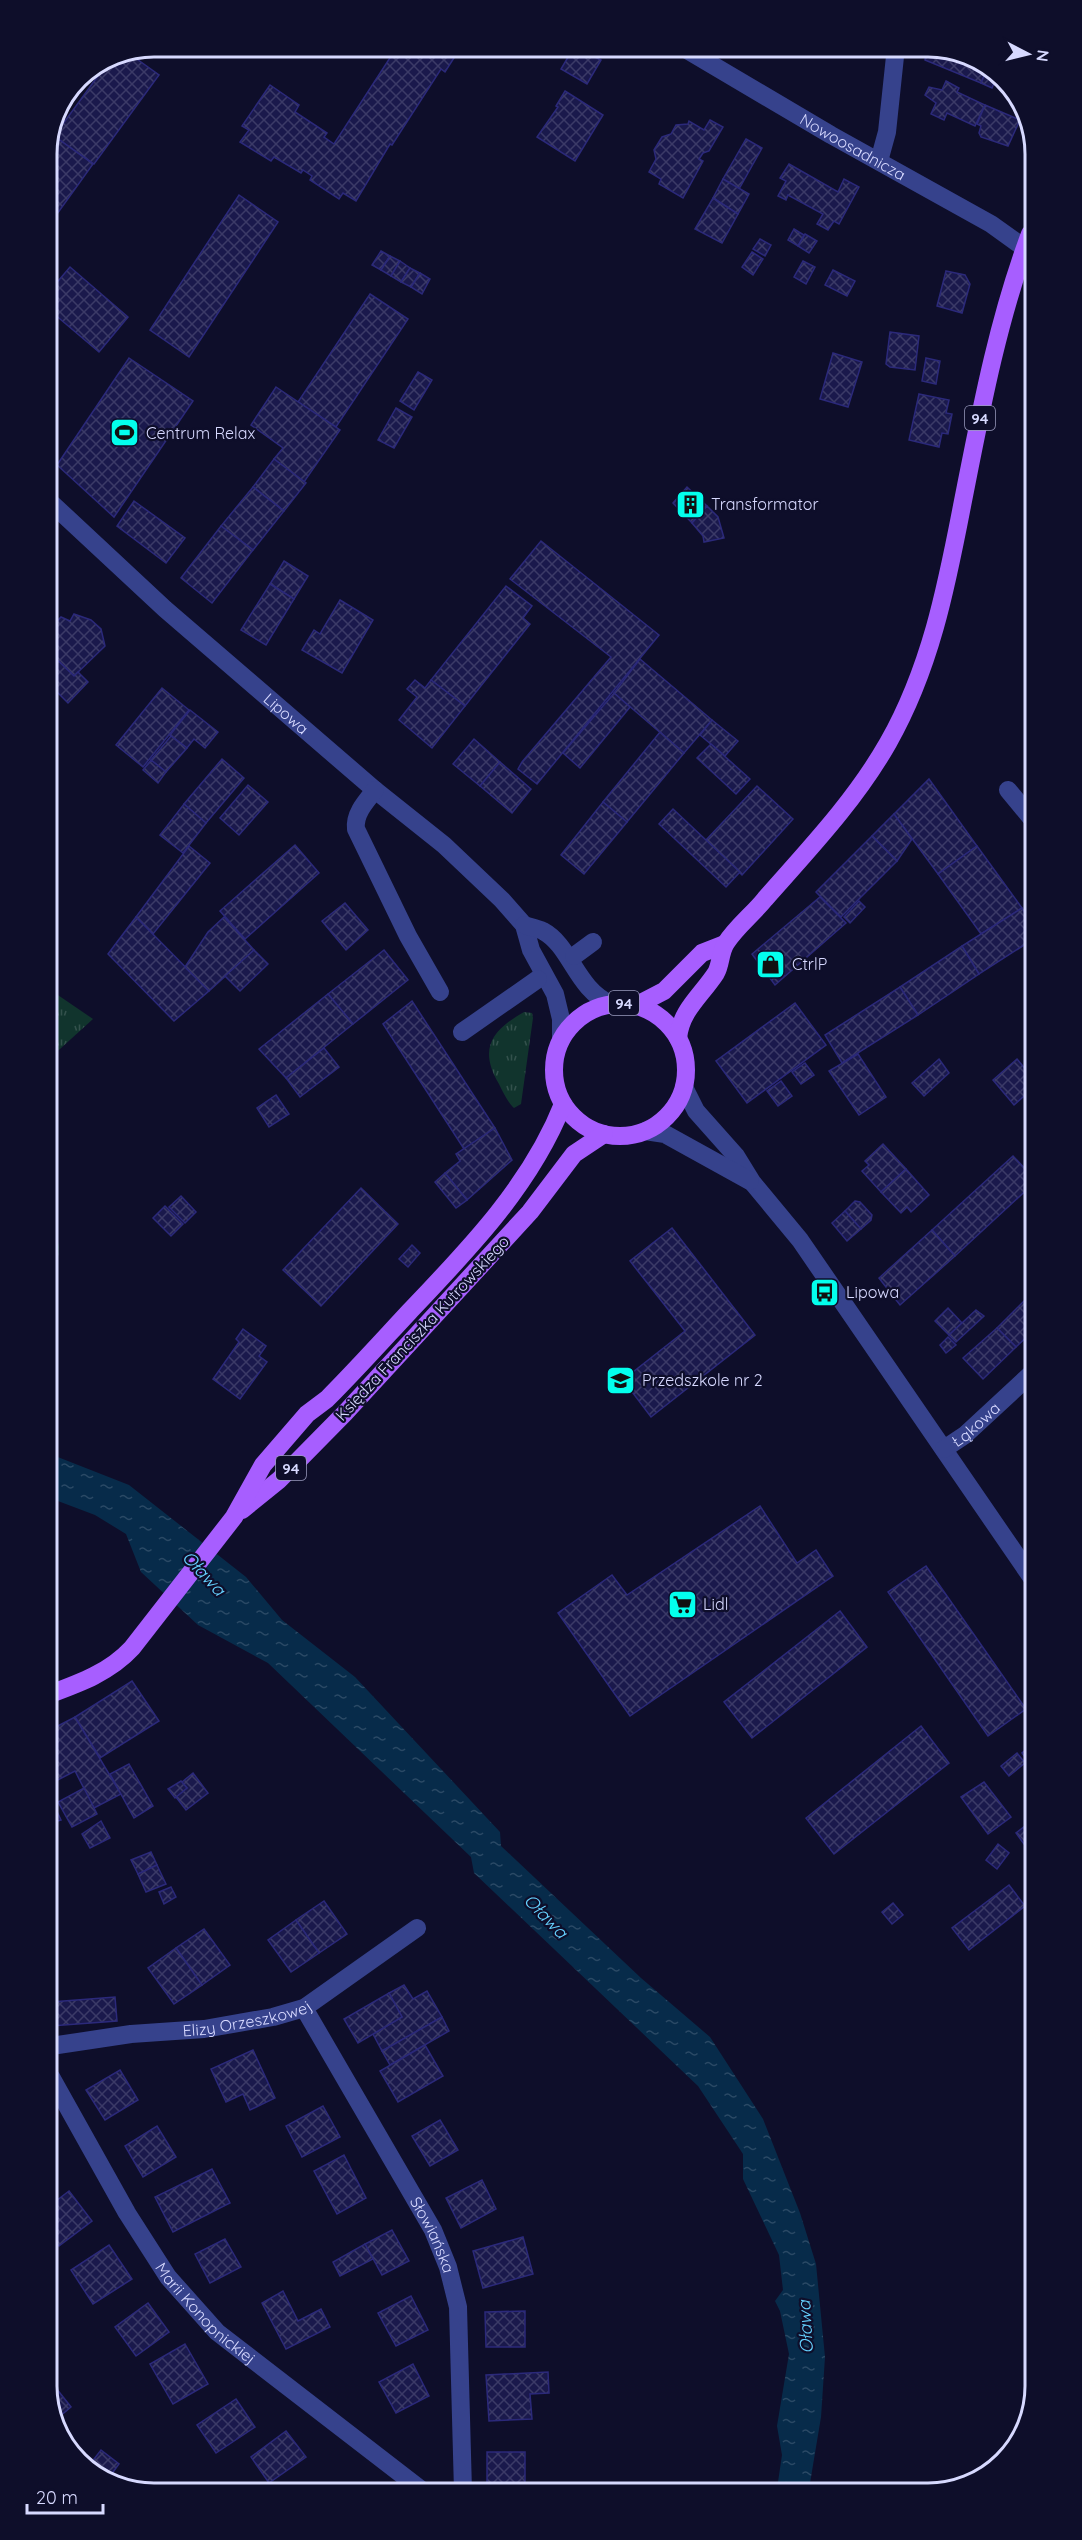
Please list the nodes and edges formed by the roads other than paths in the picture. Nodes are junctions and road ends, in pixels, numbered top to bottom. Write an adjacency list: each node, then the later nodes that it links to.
1 (699, 57): 3 (street, Nowoosadnicza)
2 (896, 57): 3 (street)
3 (879, 161): 4 (street, Nowoosadnicza)
4 (1025, 243)
5 (1025, 254): 12 (main road, 94)
6 (57, 508): 7 (street, Lipowa)
7 (375, 790): 10 (street, Lipowa); 15 (street)
8 (1008, 790): 9 (street)
9 (1025, 811)
10 (525, 925): 16 (street, Lipowa); 20 (street, Lipowa)
11 (593, 942): 13 (street)
12 (725, 944): 17 (main road, 94); 19 (main road, 94)
13 (574, 956)
14 (538, 979): 18 (street)
15 (440, 992)
16 (611, 1004): 17 (main road, 94); 20 (main road, 94)
17 (637, 1005): 19 (main road, 94)
18 (462, 1032)
19 (678, 1038): 21 (main road, 94)
20 (561, 1040): 22 (main road, 94)
21 (684, 1087): 23 (main road, 94); 25 (street)
22 (563, 1104): 24 (main road); 28 (main road, Księdza Franciszka Kutrowskiego / 94)
23 (645, 1131): 24 (main road, 94); 25 (street)
24 (604, 1134): 28 (main road, Księdza Franciszka Kutrowskiego / 94)
25 (752, 1182): 27 (street)
26 (1025, 1379): 27 (street, Łąkowa)
27 (944, 1449): 29 (street)
28 (234, 1517): 30 (main road, Księdza Franciszka Kutrowskiego / 94)
29 (1025, 1568)
30 (57, 1691)
31 (417, 1928): 32 (street, Elizy Orzeszkowej)
32 (304, 2008): 33 (street, Elizy Orzeszkowej); 36 (street, Słowiańska)
33 (57, 2045)
34 (57, 2088): 35 (street, Marii Konopnickiej)
35 (411, 2483)
36 (462, 2483)

